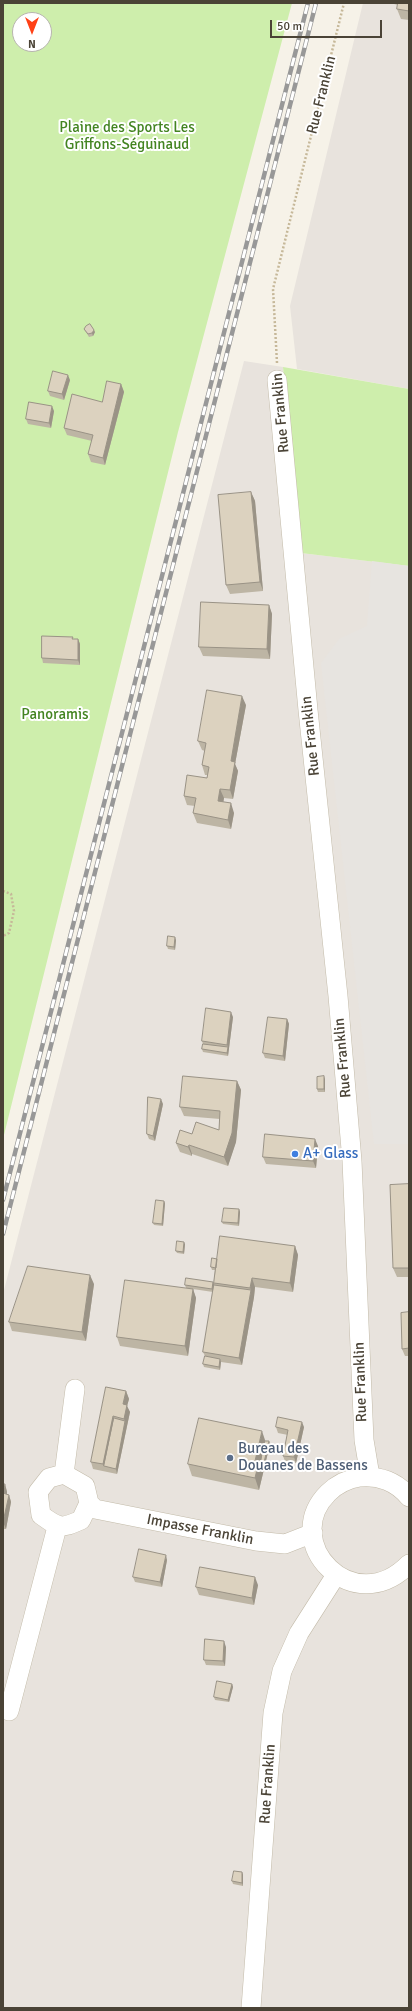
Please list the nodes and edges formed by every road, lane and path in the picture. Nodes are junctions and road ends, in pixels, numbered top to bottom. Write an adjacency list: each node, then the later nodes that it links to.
1 (344, 3): 2 (path, Rue Franklin)
2 (277, 380): 7 (street, Rue Franklin)
3 (3, 891): 4 (path)
4 (3, 936)
5 (75, 1389): 6 (street)
6 (64, 1474): 10 (street); 11 (street)
7 (370, 1476): 8 (street); 12 (street)
8 (401, 1484): 9 (street)
9 (409, 1496)
10 (89, 1503): 11 (street); 12 (street, Impasse Franklin)
11 (57, 1527): 15 (street)
12 (313, 1533): 14 (street)
13 (409, 1564): 14 (street)
14 (336, 1575): 16 (street, Rue Franklin)
15 (9, 1711)
16 (251, 2008)

